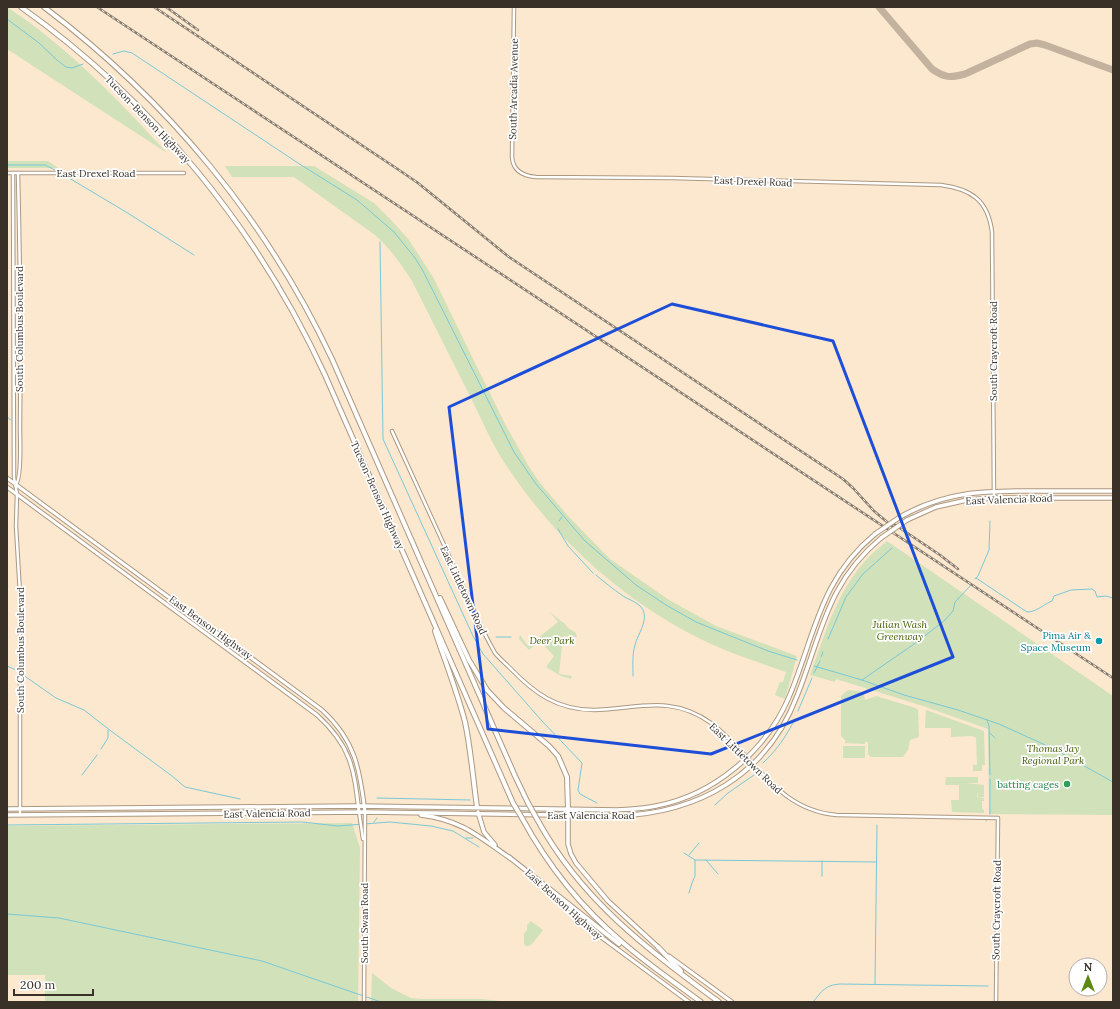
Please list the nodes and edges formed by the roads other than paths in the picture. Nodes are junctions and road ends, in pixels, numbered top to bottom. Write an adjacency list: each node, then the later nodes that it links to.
1 (21, 7): 20 (highway, Tucson–Benson Highway)
2 (44, 7): 19 (highway, Tucson–Benson Highway)
3 (514, 7): 4 (street, South Arcadia Avenue)
4 (517, 170): 9 (street, East Drexel Road)
5 (7, 173): 6 (street, East Drexel Road)
6 (13, 173): 7 (street, East Drexel Road); 12 (street, South Columbus Boulevard)
7 (18, 173): 8 (street, East Drexel Road); 12 (street, South Columbus Boulevard)
8 (184, 173)
9 (984, 207): 14 (street, South Craycroft Road)
10 (392, 431): 21 (street, East Littletown Road)
11 (7, 478): 12 (main road, East Benson Highway)
12 (16, 484): 16 (street, South Columbus Boulevard); 24 (main road, East Benson Highway)
13 (7, 487): 16 (main road, East Benson Highway)
14 (994, 491): 15 (main road, East Valencia Road); 17 (street, South Craycroft Road); 21 (main road, East Valencia Road, bridge)
15 (1113, 491)
16 (17, 494): 23 (main road, East Benson Highway); 27 (street, South Columbus Boulevard)
17 (994, 498): 18 (main road, East Valencia Road); 22 (main road, East Valencia Road, bridge)
18 (1113, 498)
19 (404, 522): 28 (highway); 41 (highway, Tucson–Benson Highway, bridge)
20 (423, 599): 25 (highway); 42 (highway, Tucson–Benson Highway, bridge)
21 (748, 758): 22 (street, East Littletown Road); 28 (main road, East Valencia Road)
22 (753, 763): 35 (main road, East Valencia Road); 36 (street, East Littletown Road)
23 (358, 806): 24 (main road, East Valencia Road); 27 (main road, East Valencia Road); 29 (main road, East Benson Highway)
24 (364, 806): 25 (main road, East Valencia Road); 30 (main road, East Benson Highway)
25 (478, 807): 28 (main road, East Valencia Road); 32 (main road, East Benson Highway)
26 (7, 809): 27 (main road, East Valencia Road)
27 (20, 809): 34 (street, South Columbus Boulevard)
28 (568, 809): 35 (main road)
29 (359, 812): 30 (main road, East Valencia Road); 34 (main road, East Valencia Road); 37 (street, South Swan Road)
30 (364, 812): 31 (main road, East Valencia Road); 37 (street, South Swan Road)
31 (404, 813): 32 (main road, East Valencia Road); 38 (main road)
32 (478, 813): 35 (main road, East Valencia Road); 38 (main road, East Benson Highway)
33 (7, 815): 34 (main road, East Valencia Road)
34 (20, 815)
35 (568, 815): 40 (main road)
36 (998, 818): 48 (street, South Craycroft Road)
37 (365, 845): 43 (street, South Swan Road)
38 (510, 858): 39 (main road, East Benson Highway)
39 (548, 887): 42 (highway); 44 (main road, East Benson Highway)
40 (658, 947): 41 (highway); 47 (main road)
41 (691, 981): 46 (highway, Tucson–Benson Highway)
42 (686, 991): 45 (highway, Tucson–Benson Highway)
43 (364, 1002)
44 (688, 1002)
45 (701, 1002)
46 (719, 1002)
47 (732, 1002)
48 (996, 1002)

